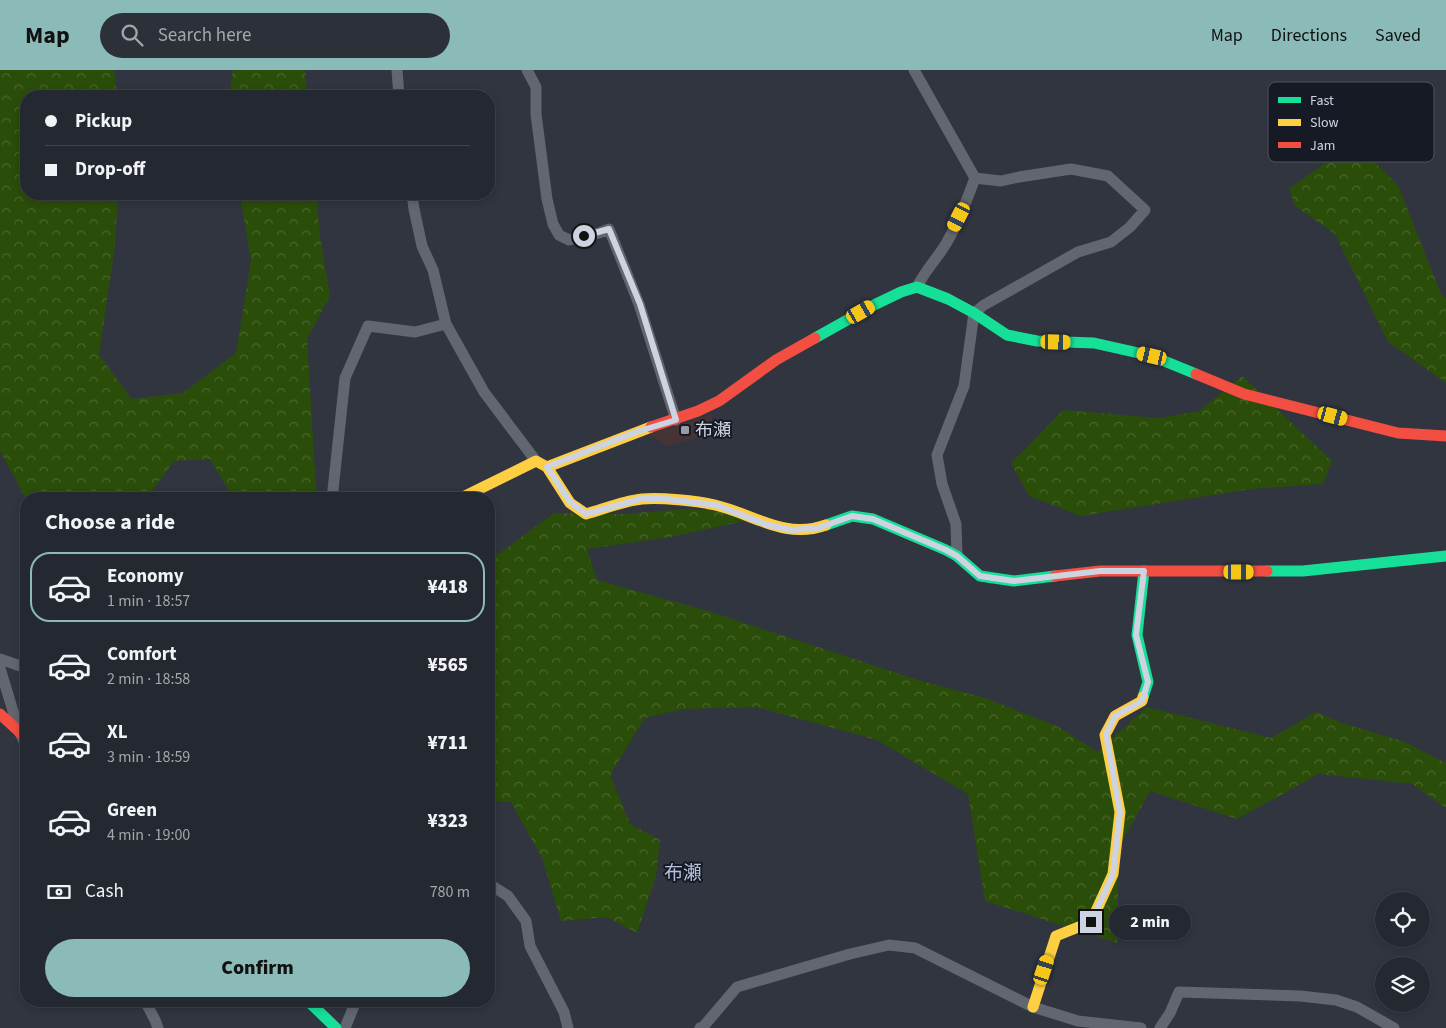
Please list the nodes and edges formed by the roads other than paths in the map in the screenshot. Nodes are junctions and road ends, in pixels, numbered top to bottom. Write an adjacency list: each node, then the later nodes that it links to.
1 (397, 70): 4 (street)
2 (527, 70): 10 (street)
3 (914, 70): 5 (street)
4 (399, 90)
5 (974, 178): 7 (street); 8 (street)
6 (413, 200): 9 (street)
7 (917, 287): 8 (street); 10 (street)
8 (974, 313): 11 (street); 16 (street)
9 (446, 324): 12 (street); 14 (street)
10 (676, 420): 13 (street)
11 (1446, 436)
12 (536, 461): 13 (street); 15 (street)
13 (547, 467): 16 (street)
14 (333, 492)
15 (474, 492)
16 (957, 556): 18 (street)
17 (1446, 556): 18 (street)
18 (1144, 571): 29 (street)
19 (0, 659): 20 (street)
20 (20, 666)
21 (0, 668): 23 (street)
22 (0, 714): 24 (street)
23 (20, 725)
24 (20, 731)
25 (495, 888): 33 (street)
26 (148, 1007): 30 (street)
27 (314, 1007): 31 (street)
28 (354, 1007): 32 (street)
29 (1033, 1007): 34 (street); 35 (street)
30 (158, 1028)
31 (336, 1028)
32 (346, 1028)
33 (568, 1028)
34 (700, 1028)
35 (1141, 1028)
36 (1160, 1028): 37 (street)
37 (1394, 1028)

